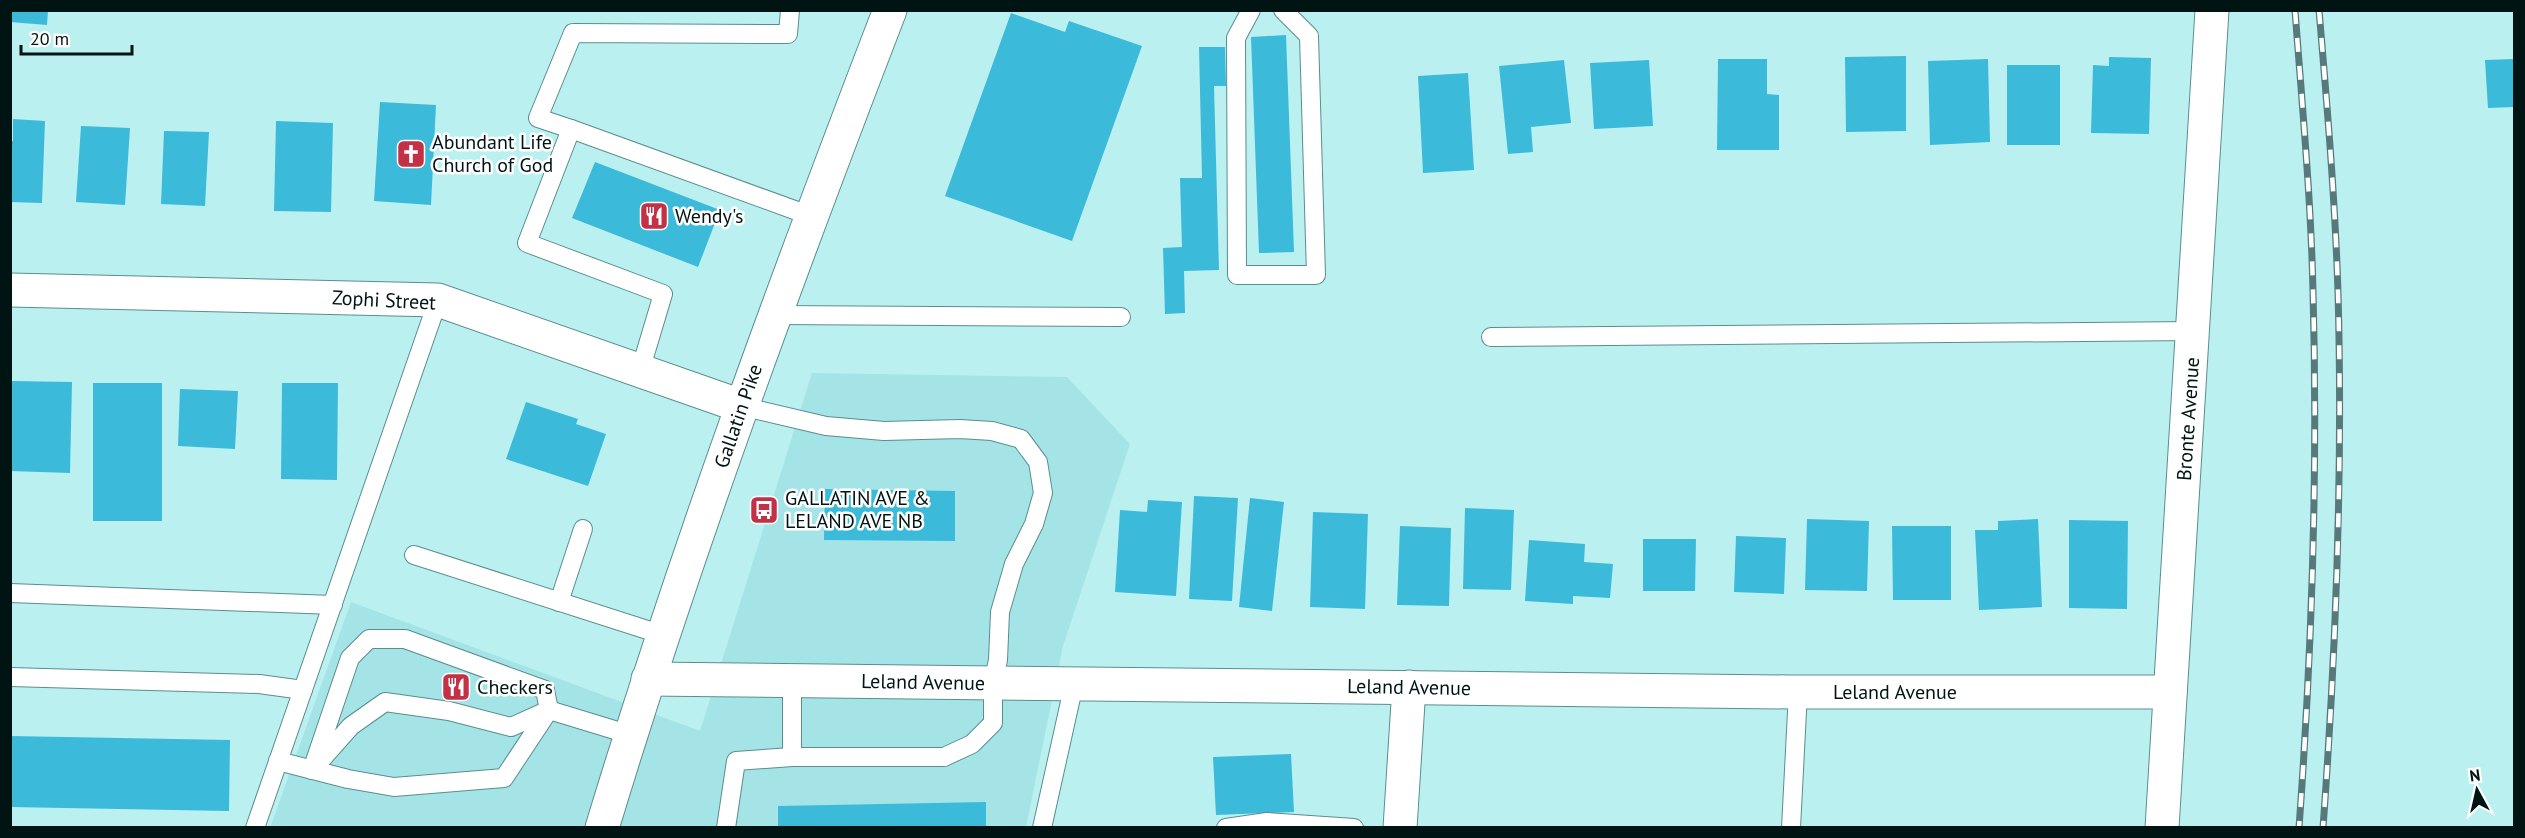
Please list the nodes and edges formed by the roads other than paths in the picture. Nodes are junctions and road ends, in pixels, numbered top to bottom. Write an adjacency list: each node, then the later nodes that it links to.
1 (790, 10): 6 (lane)
2 (890, 10): 7 (street, Gallatin Pike)
3 (1251, 10): 4 (lane)
4 (1283, 10)
5 (2212, 10): 12 (street, Bronte Avenue)
6 (571, 129): 7 (lane); 14 (lane)
7 (811, 216): 10 (street, Gallatin Pike)
8 (10, 290): 9 (street, Zophi Street)
9 (438, 300): 14 (street, Zophi Street); 20 (lane)
10 (775, 315): 11 (lane); 15 (street, Gallatin Pike)
11 (1122, 317)
12 (2194, 331): 13 (lane); 30 (street, Bronte Avenue)
13 (1491, 337)
14 (640, 371): 15 (street, Zophi Street)
15 (741, 406): 21 (street, Gallatin Pike); 25 (lane)
16 (583, 529): 19 (lane)
17 (414, 555): 19 (lane)
18 (10, 593): 20 (lane)
19 (559, 602): 21 (lane)
20 (333, 605): 28 (lane)
21 (663, 635): 23 (street, Gallatin Pike)
22 (10, 677): 28 (lane)
23 (648, 679): 24 (street, Leland Avenue); 32 (street, Gallatin Pike)
24 (792, 681): 25 (street, Leland Avenue); 33 (lane)
25 (993, 683): 26 (street, Leland Avenue); 33 (lane)
26 (1074, 684): 27 (street, Leland Avenue); 39 (lane)
27 (1409, 687): 29 (street, Leland Avenue); 42 (street)
28 (303, 690): 34 (lane)
29 (1798, 692): 30 (street, Leland Avenue); 43 (lane)
30 (2170, 692): 44 (street, Bronte Avenue)
31 (549, 710): 32 (lane); 35 (lane); 35 (lane); 35 (lane)
32 (631, 735): 37 (street, Gallatin Pike)
33 (792, 758): 38 (lane)
34 (278, 762): 35 (lane); 36 (lane)
35 (312, 770)
36 (255, 828)
37 (602, 828)
38 (726, 828)
39 (1042, 828)
40 (1226, 828): 41 (lane)
41 (1354, 828)
42 (1401, 828)
43 (1791, 828)
44 (2162, 828)

